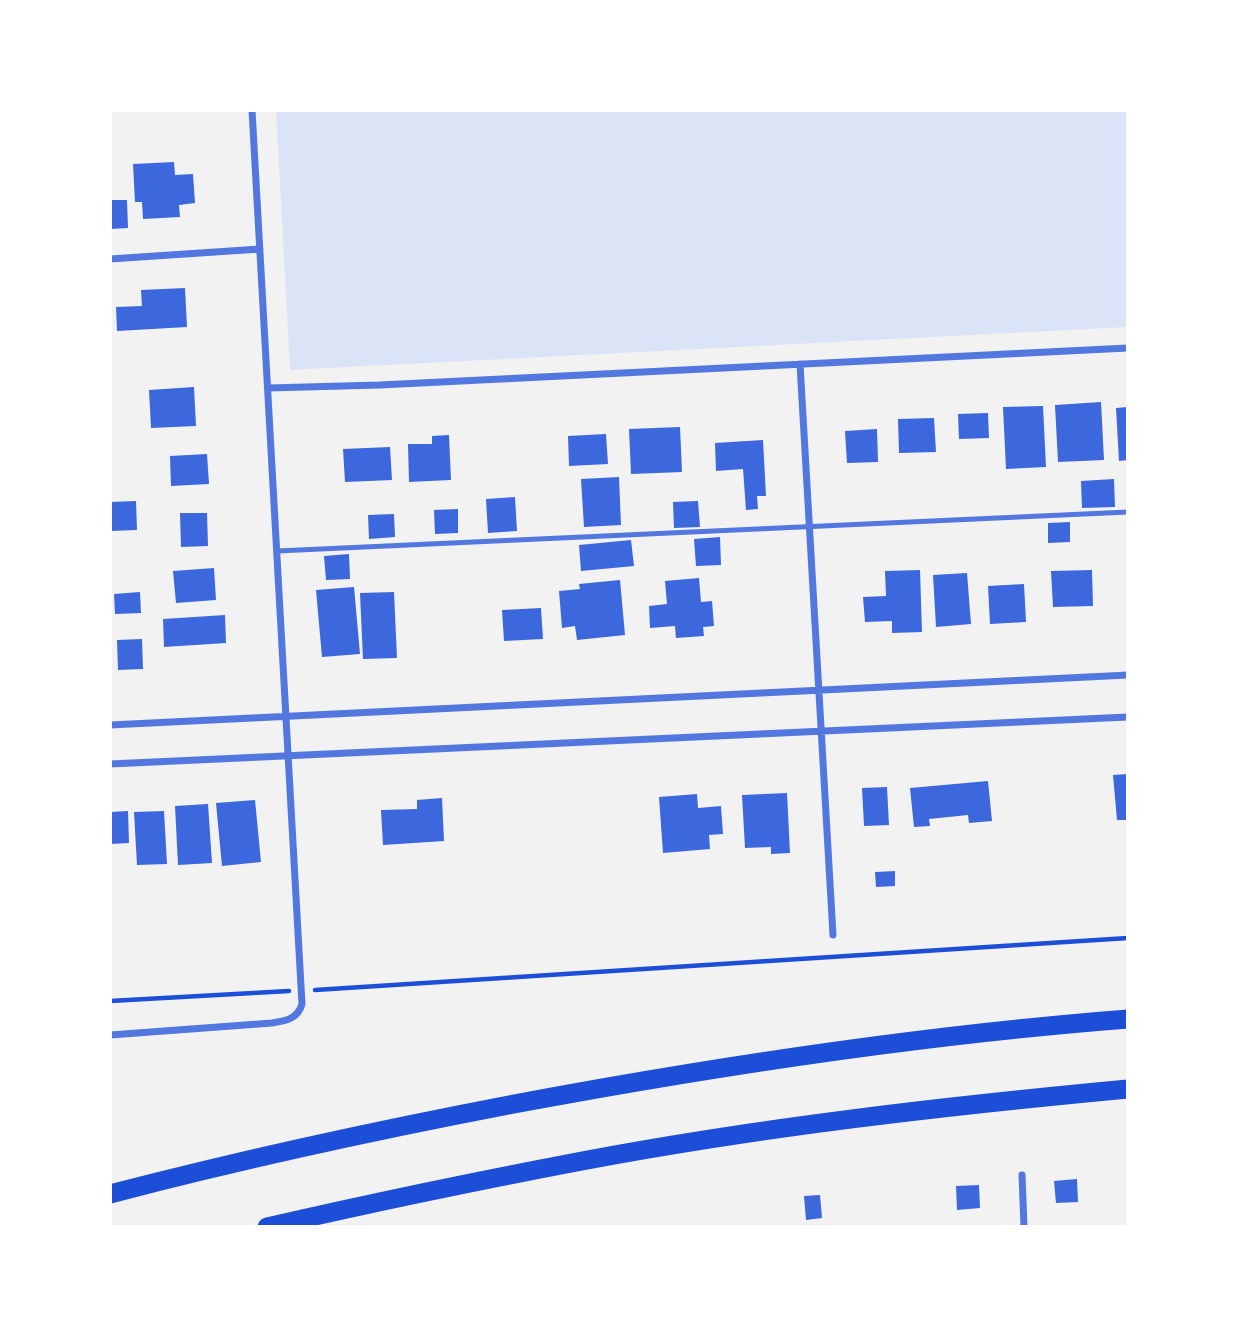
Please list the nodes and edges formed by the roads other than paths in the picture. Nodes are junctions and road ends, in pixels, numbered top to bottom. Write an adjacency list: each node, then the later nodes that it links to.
1 (252, 110): 2 (street)
2 (260, 249): 3 (street); 6 (street)
3 (110, 259)
4 (1128, 348): 5 (street)
5 (800, 364): 6 (street); 8 (street)
6 (268, 388): 9 (street)
7 (1128, 512): 8 (lane)
8 (809, 526): 9 (lane); 11 (street)
9 (277, 551): 12 (street)
10 (1128, 675): 11 (street)
11 (819, 690): 12 (street); 15 (street)
12 (287, 716): 14 (street); 16 (street)
13 (1128, 717): 15 (street)
14 (110, 725)
15 (821, 731): 16 (street); 18 (street)
16 (289, 756): 17 (street); 20 (street)
17 (110, 764)
18 (833, 935)
19 (1128, 1019): 23 (highway)
20 (110, 1035)
21 (1128, 1089): 24 (highway)
22 (1022, 1175): 25 (street)
23 (110, 1194)
24 (267, 1227)
25 (1024, 1227)

